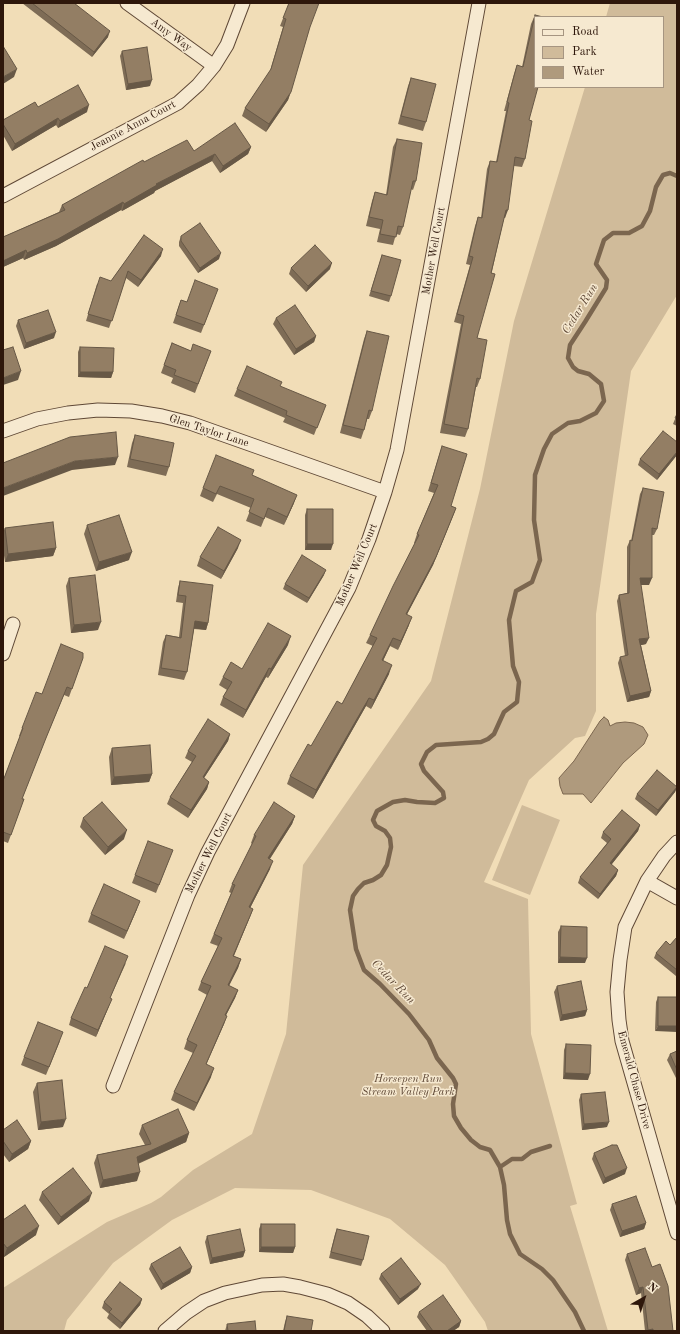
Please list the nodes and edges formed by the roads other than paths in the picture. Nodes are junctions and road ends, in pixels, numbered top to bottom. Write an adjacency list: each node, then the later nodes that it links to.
1 (127, 3): 4 (street, Amy Way)
2 (243, 3): 4 (street, Jeannie Anna Court)
3 (479, 3): 7 (street, Mother Well Court)
4 (214, 66): 5 (street, Jeannie Anna Court)
5 (3, 196)
6 (3, 431): 7 (street, Glen Taylor Lane)
7 (385, 492): 13 (street, Mother Well Court)
8 (13, 624): 9 (street)
9 (3, 654)
10 (677, 842): 11 (street, Emerald Chase Drive)
11 (647, 881): 12 (street); 14 (street, Emerald Chase Drive)
12 (677, 898)
13 (112, 1086)
14 (677, 1233)
15 (165, 1331): 16 (street)
16 (383, 1331)

